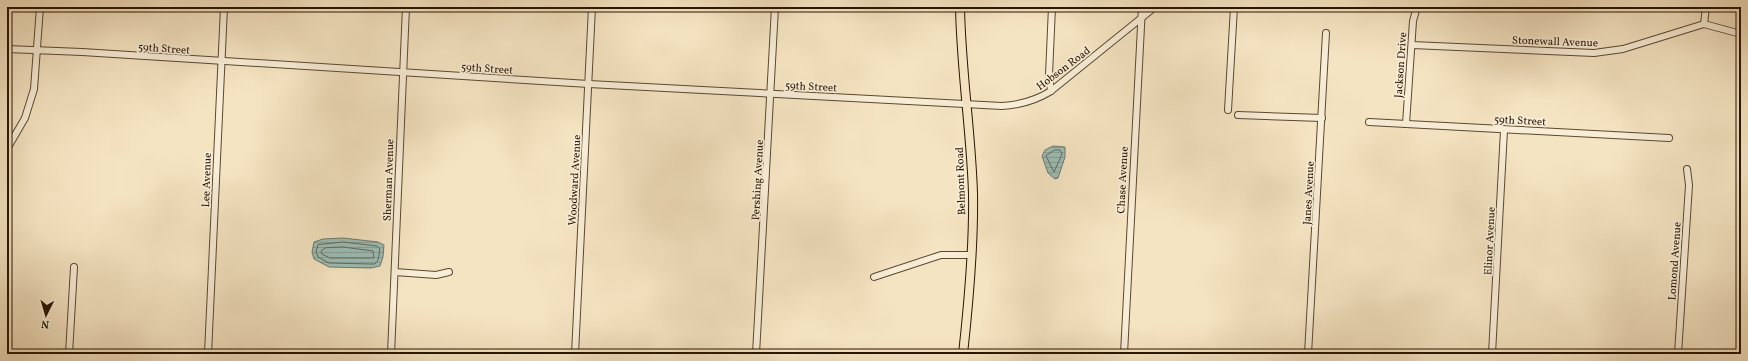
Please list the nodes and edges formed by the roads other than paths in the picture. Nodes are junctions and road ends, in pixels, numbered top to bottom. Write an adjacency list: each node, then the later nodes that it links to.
1 (40, 7): 19 (street)
2 (224, 7): 20 (street, Lee Avenue)
3 (406, 7): 21 (street, Sherman Avenue)
4 (592, 7): 22 (street, Woodward Avenue)
5 (775, 7): 24 (street, Pershing Avenue)
6 (960, 7): 25 (main road, Belmont Road)
7 (1052, 7): 23 (street)
8 (1142, 7): 13 (street, Chase Avenue)
9 (1155, 7): 13 (street, Hobson Road)
10 (1234, 7): 26 (street)
11 (1417, 7): 17 (street, Jackson Drive)
12 (1706, 7): 14 (street)
13 (1142, 18): 23 (street, Hobson Road); 46 (street, Chase Avenue)
14 (1704, 24): 16 (street, Stonewall Avenue); 17 (street, Stonewall Avenue)
15 (1326, 33): 28 (street, Janes Avenue)
16 (1741, 34)
17 (1412, 45): 30 (street, Jackson Drive)
18 (7, 49): 19 (street, 59th Street)
19 (38, 50): 20 (street, 59th Street); 33 (street)
20 (221, 62): 21 (street, 59th Street); 41 (street, Lee Avenue)
21 (403, 73): 22 (street, 59th Street); 37 (street, Sherman Avenue)
22 (589, 84): 24 (street, 59th Street); 43 (street, Woodward Avenue)
23 (1051, 91): 25 (street, Hobson Road)
24 (771, 94): 25 (street, 59th Street); 44 (street, Pershing Avenue)
25 (967, 104): 35 (main road, Belmont Road)
26 (1228, 110)
27 (1238, 115): 28 (street)
28 (1322, 118): 47 (street, Janes Avenue)
29 (1370, 122): 30 (street, 59th Street)
30 (1406, 124): 31 (street, 59th Street)
31 (1504, 130): 32 (street, 59th Street); 48 (street, Elinor Avenue)
32 (1669, 138)
33 (7, 149)
34 (1687, 169): 49 (street, Lomond Avenue)
35 (972, 255): 39 (street); 45 (main road, Belmont Road)
36 (74, 267): 40 (street)
37 (395, 272): 38 (street); 42 (street, Sherman Avenue)
38 (449, 272)
39 (874, 276)
40 (69, 354)
41 (208, 354)
42 (391, 354)
43 (575, 354)
44 (756, 354)
45 (963, 354)
46 (1124, 354)
47 (1308, 354)
48 (1492, 354)
49 (1678, 354)

